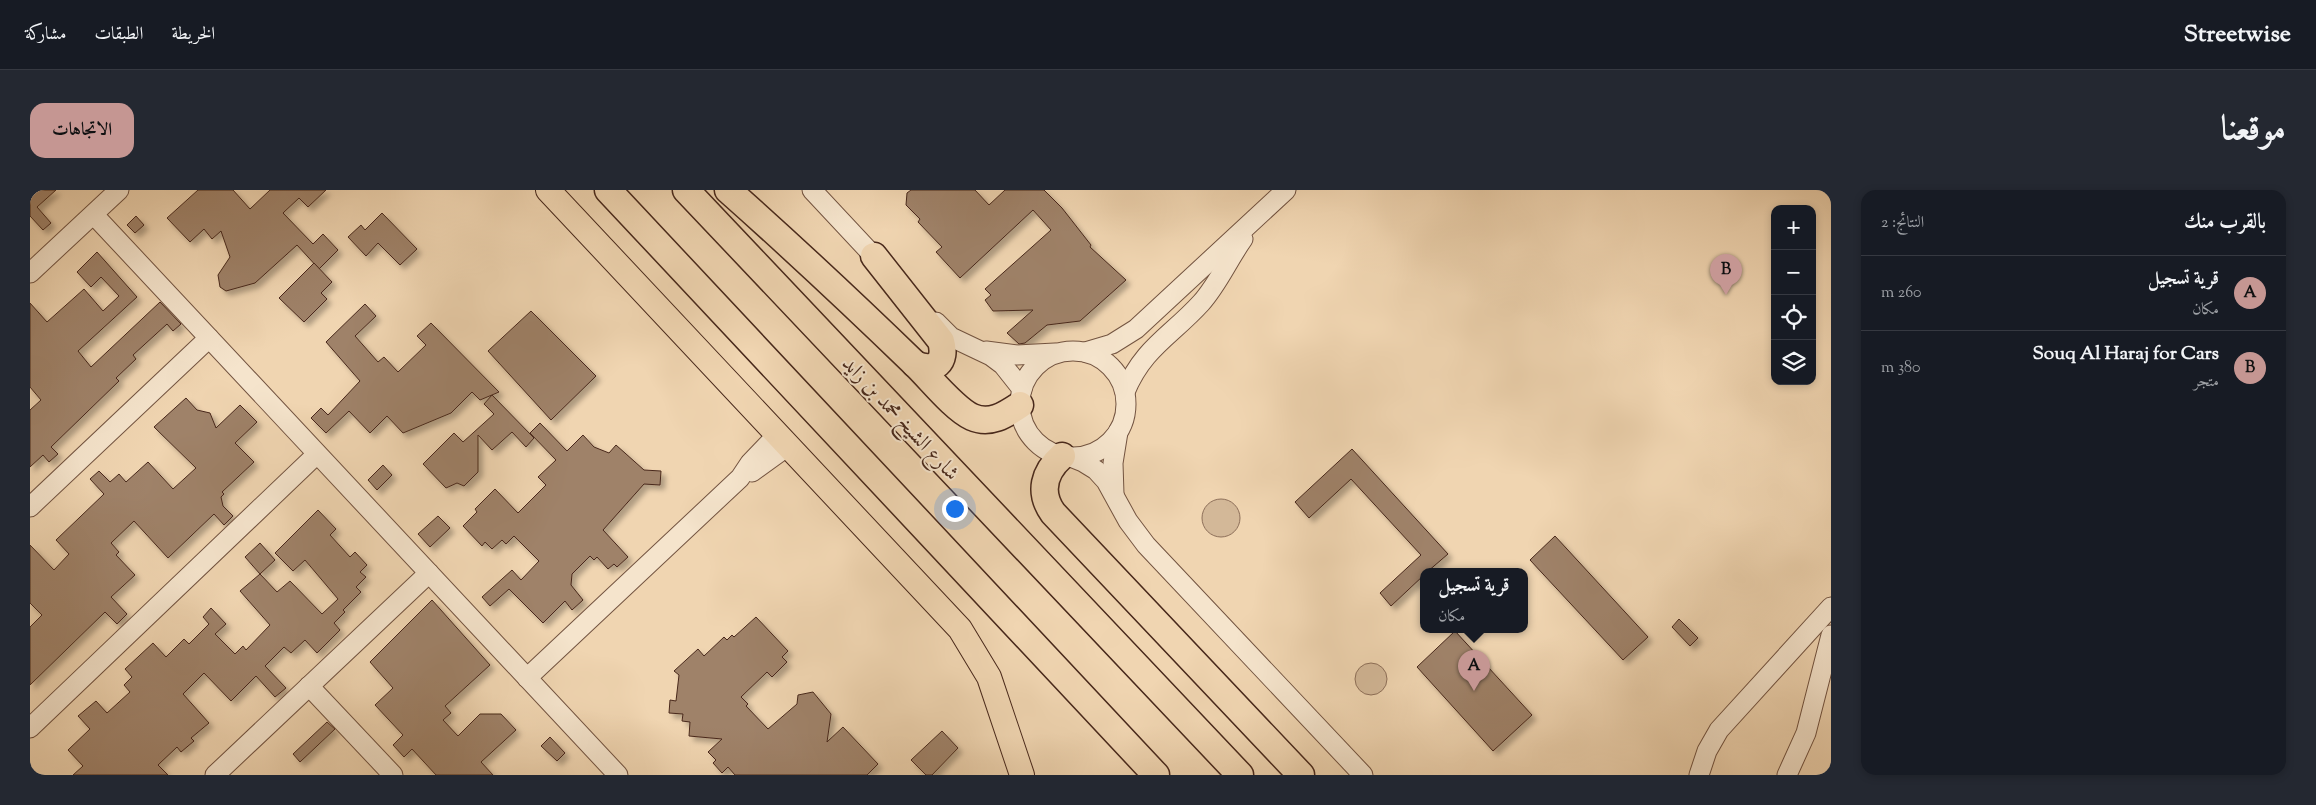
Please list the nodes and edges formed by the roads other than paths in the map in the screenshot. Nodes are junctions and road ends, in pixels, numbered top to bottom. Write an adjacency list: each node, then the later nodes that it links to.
1 (120, 190): 9 (street)
2 (548, 190): 20 (main road)
3 (608, 190): 36 (highway)
4 (686, 190): 37 (highway, شارع الشيخ محمد بن زايد)
5 (728, 190): 16 (highway)
6 (812, 190): 10 (street)
7 (1286, 190): 8 (street)
8 (1268, 207): 14 (street); 17 (street)
9 (94, 215): 11 (street); 12 (street)
10 (874, 256): 13 (street); 16 (highway)
11 (30, 273)
12 (209, 338): 21 (street); 24 (street)
13 (977, 350): 15 (street); 18 (street)
14 (1085, 352): 15 (street); 17 (street)
15 (1058, 353): 18 (street)
16 (915, 364): 18 (highway)
17 (1125, 392): 19 (street)
18 (1021, 397): 22 (street)
19 (1118, 432): 22 (street); 23 (street)
20 (783, 441): 28 (street); 35 (main road)
21 (317, 454): 25 (street); 30 (street)
22 (1065, 456): 23 (street); 38 (highway)
23 (1114, 495): 39 (street)
24 (30, 507)
25 (429, 573): 28 (street); 29 (street)
26 (1831, 607): 31 (street)
27 (1831, 636): 40 (street)
28 (527, 678): 34 (street)
29 (309, 686): 32 (street); 33 (street)
30 (30, 728)
31 (1706, 771)
32 (215, 775)
33 (393, 775)
34 (618, 775)
35 (1022, 775)
36 (1156, 775)
37 (1240, 775)
38 (1301, 775)
39 (1363, 775)
40 (1787, 775)

